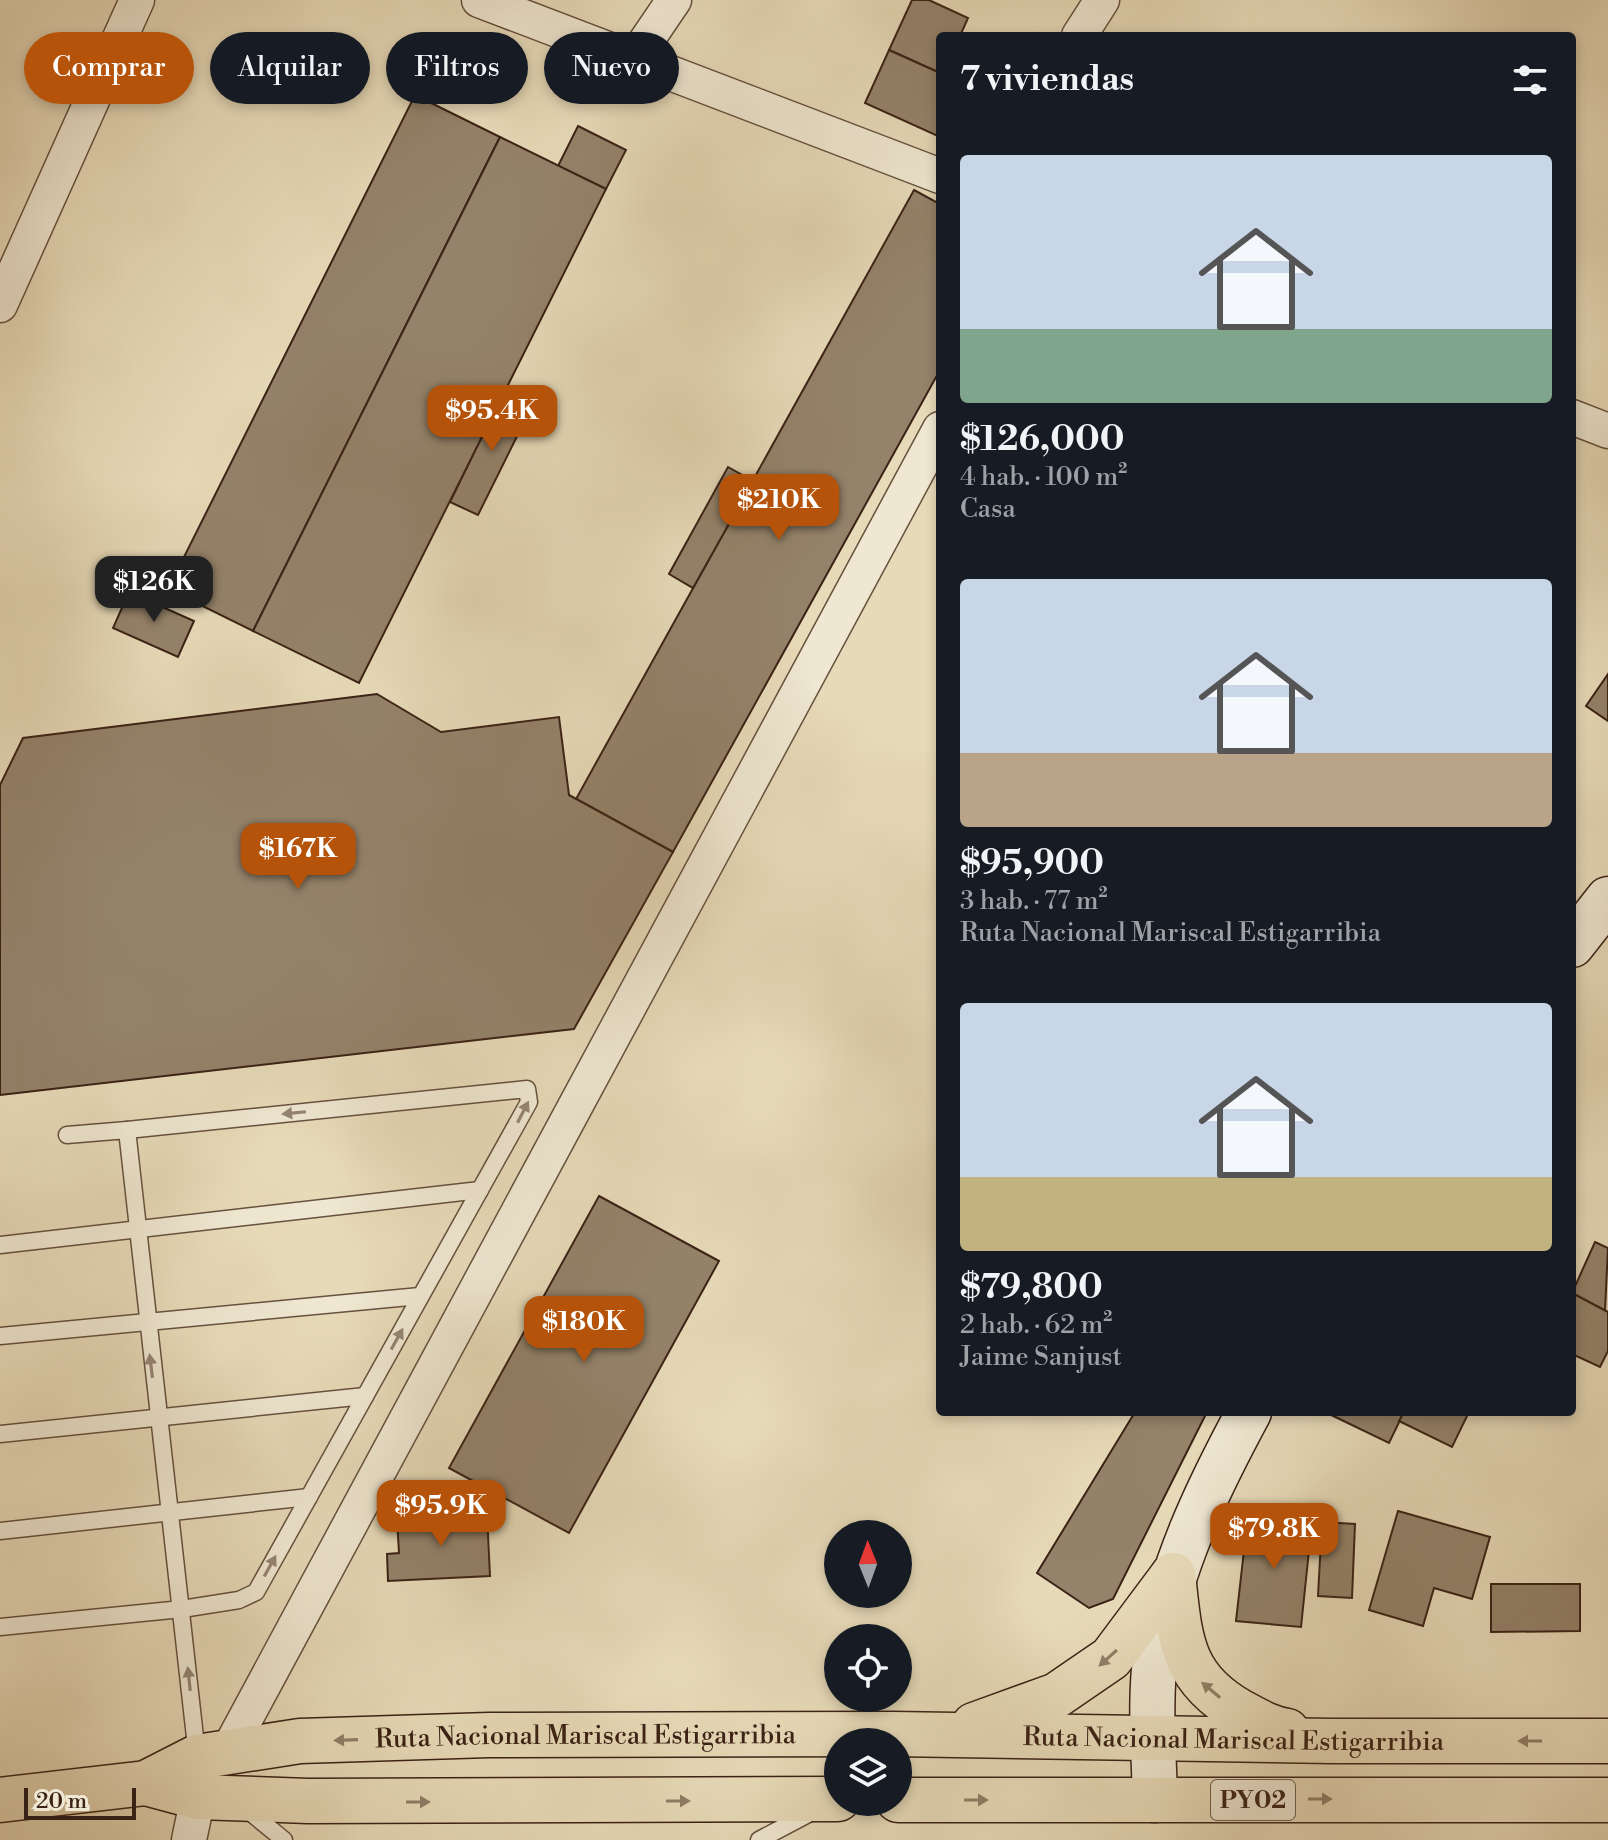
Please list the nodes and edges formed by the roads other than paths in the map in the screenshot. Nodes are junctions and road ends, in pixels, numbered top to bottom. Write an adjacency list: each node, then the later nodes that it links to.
1 (137, 0): 10 (street)
2 (479, 0): 5 (street)
3 (674, 0): 6 (street)
4 (1102, 0): 7 (street)
5 (563, 32)
6 (652, 32)
7 (1082, 32)
8 (679, 76): 9 (street)
9 (936, 174)
10 (0, 305)
11 (1576, 419): 12 (street)
12 (1608, 431)
13 (936, 436): 40 (street)
14 (1608, 899): 15 (main road)
15 (1576, 940)
16 (127, 1130): 17 (lane); 18 (lane, one-way to 16); 19 (lane)
17 (67, 1135)
18 (480, 1190): 19 (lane); 21 (lane)
19 (135, 1230): 20 (lane); 22 (lane)
20 (0, 1245)
21 (420, 1296): 22 (lane); 24 (lane, one-way to 21)
22 (145, 1320): 23 (lane); 25 (lane, one-way to 22)
23 (0, 1336)
24 (365, 1396): 25 (lane); 28 (lane)
25 (157, 1416): 27 (lane); 29 (lane)
26 (1247, 1416): 31 (main road)
27 (0, 1434)
28 (309, 1497): 29 (lane); 32 (lane, one-way to 28)
29 (170, 1511): 30 (lane); 32 (lane)
30 (0, 1531)
31 (1173, 1575): 34 (main road, one-way to 34); 37 (main road); 38 (main road, one-way to 31)
32 (182, 1609): 33 (lane); 40 (lane, one-way to 32)
33 (0, 1627)
34 (912, 1733)
35 (824, 1734): 40 (main road, Ruta Nacional Mariscal Estigarribia, one-way to 40)
36 (912, 1734): 37 (main road, Ruta Nacional Mariscal Estigarribia)
37 (1154, 1736): 38 (main road, Ruta Nacional Mariscal Estigarribia); 44 (main road)
38 (1332, 1741): 39 (main road, Ruta Nacional Mariscal Estigarribia, one-way to 38)
39 (1608, 1741)
40 (214, 1776): 41 (main road, Ruta Nacional Mariscal Estigarribia, one-way to 41); 42 (main road, Ruta Nacional Mariscal Estigarribia); 47 (street); 48 (lane)
41 (824, 1799)
42 (0, 1800)
43 (912, 1800): 44 (main road, PY02, one-way to 44)
44 (1155, 1800): 45 (main road, PY02, one-way to 45)
45 (1608, 1800)
46 (824, 1805): 49 (lane)
47 (189, 1840)
48 (284, 1840)
49 (759, 1840)

